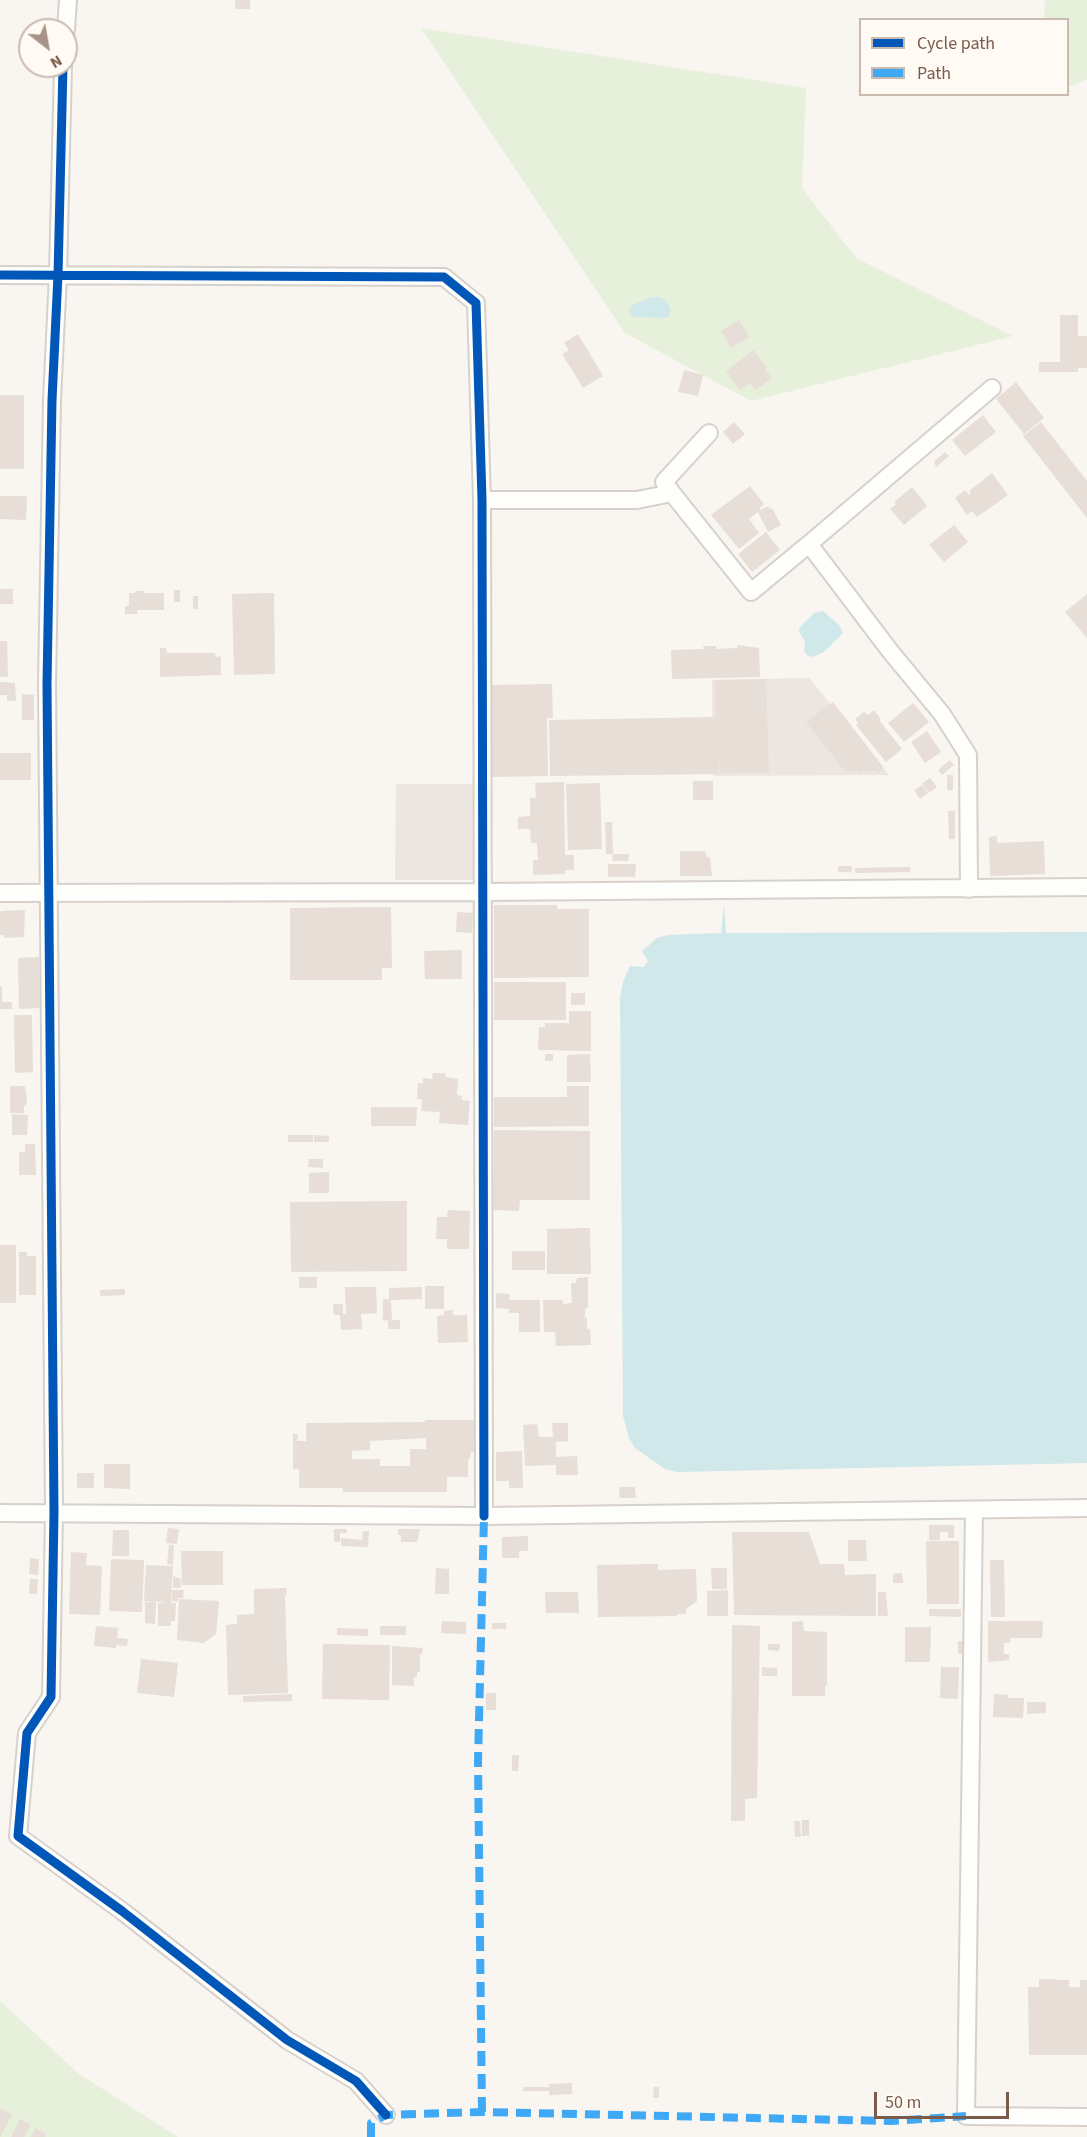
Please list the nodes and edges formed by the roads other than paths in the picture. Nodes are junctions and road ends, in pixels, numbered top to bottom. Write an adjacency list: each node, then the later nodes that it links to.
1 (68, 0): 2 (street)
2 (67, 18)
3 (63, 78): 4 (street)
4 (58, 274): 5 (street); 9 (street); 13 (street)
5 (0, 275)
6 (992, 388): 10 (street)
7 (709, 433): 8 (street)
8 (672, 494): 9 (street); 10 (street)
9 (482, 500): 14 (street)
10 (809, 544): 12 (street)
11 (1087, 887): 12 (street)
12 (969, 889): 14 (street)
13 (50, 892): 14 (street); 15 (street); 18 (street)
14 (483, 892): 20 (street)
15 (0, 893)
16 (1087, 1508): 17 (street)
17 (974, 1510): 20 (street); 22 (street)
18 (54, 1512): 19 (street); 20 (street); 21 (street)
19 (0, 1513)
20 (484, 1516)
21 (386, 2115)
22 (1087, 2117)

